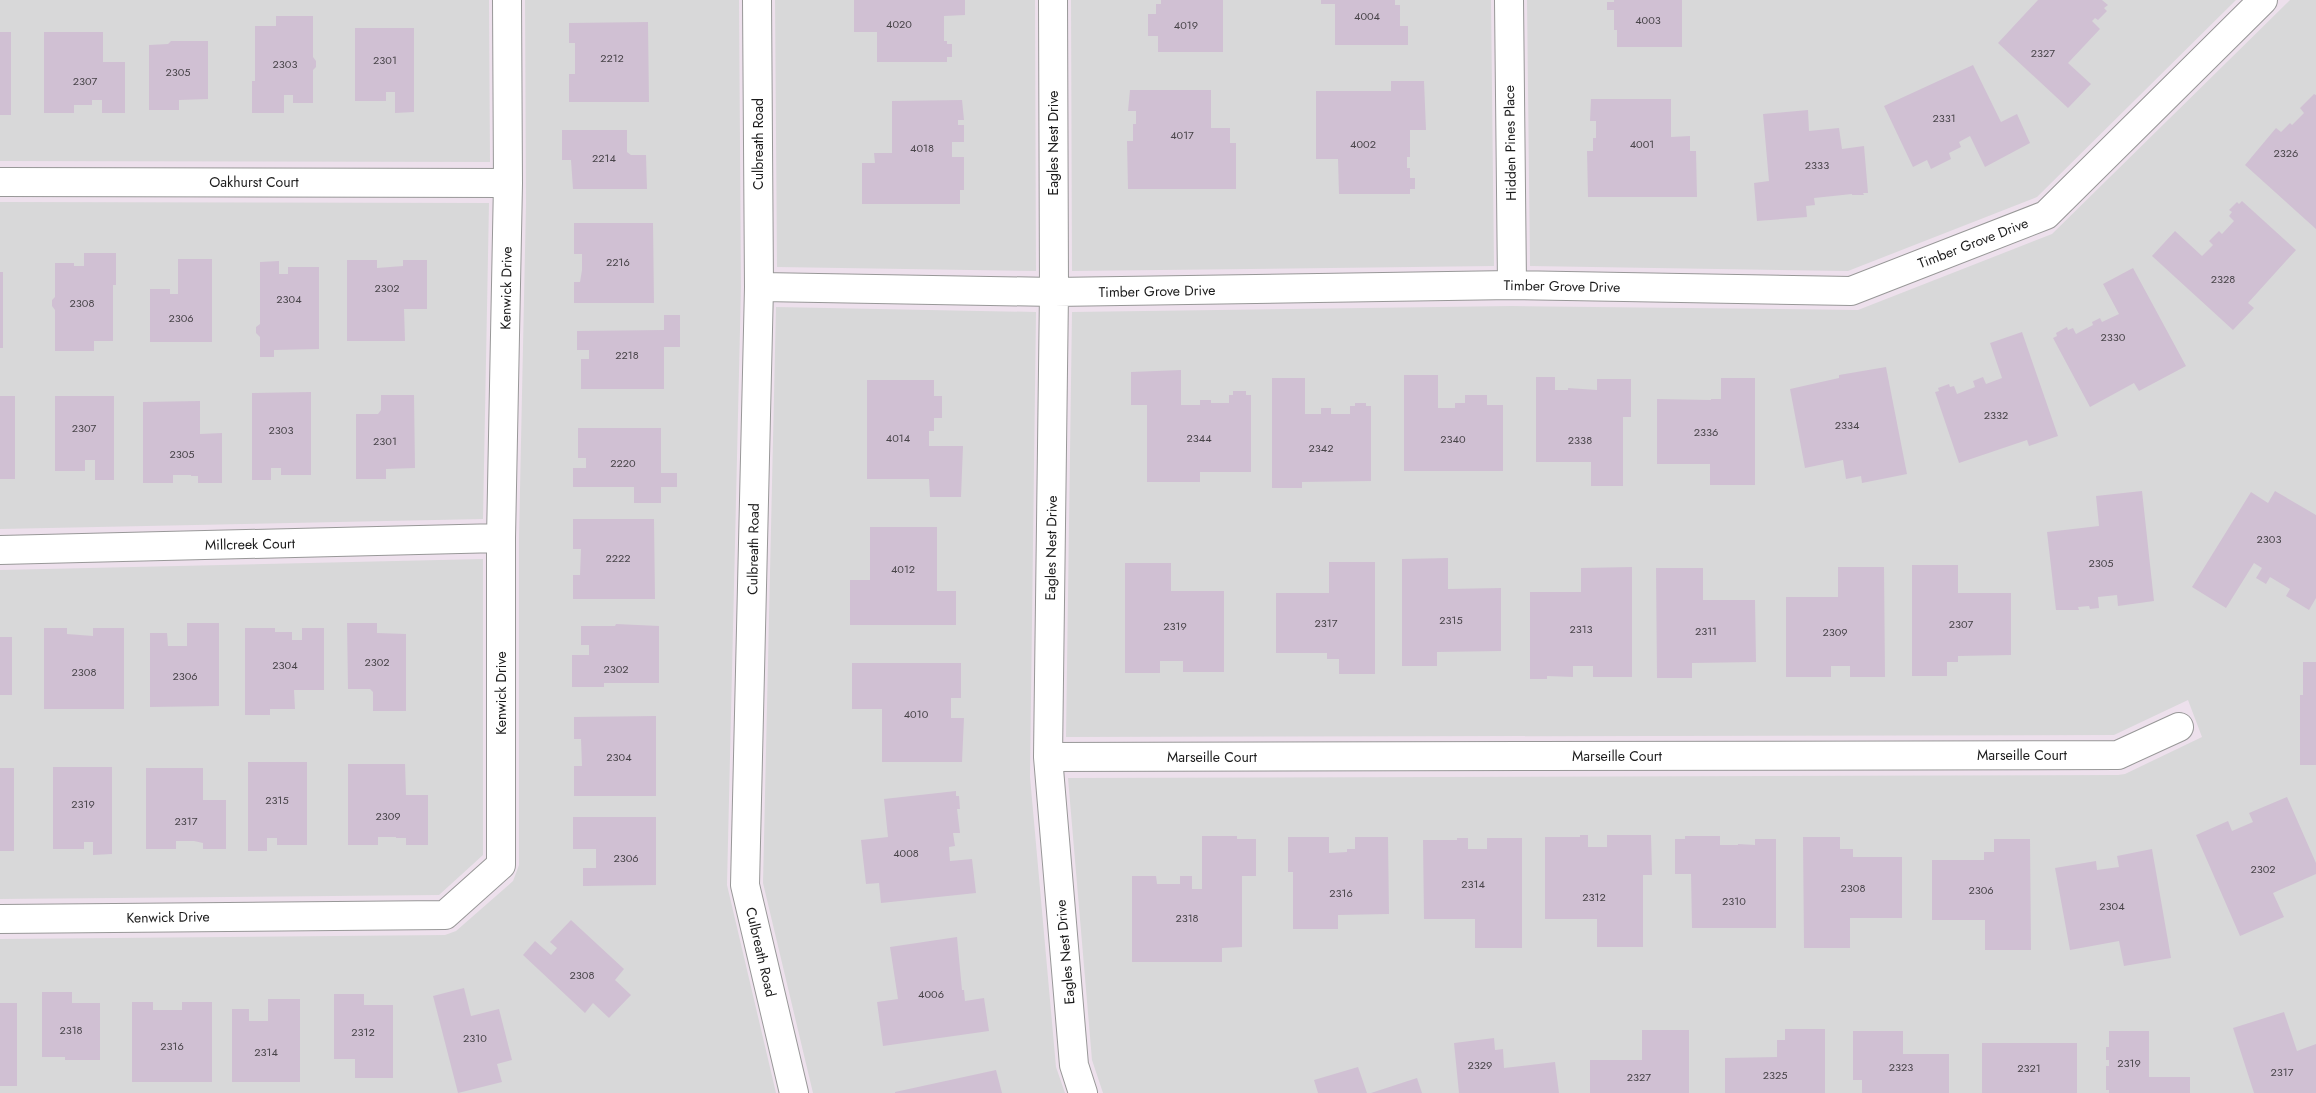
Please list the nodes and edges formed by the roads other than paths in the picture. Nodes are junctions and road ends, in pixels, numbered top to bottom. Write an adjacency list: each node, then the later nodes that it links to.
1 (507, 0): 7 (street, Kenwick Drive)
2 (757, 0): 9 (street, Culbreath Road)
3 (1053, 0): 10 (street, Eagles Nest Drive)
4 (1509, 0): 8 (street, Hidden Pines Place)
5 (2263, 0): 8 (street, Timber Grove Drive)
6 (0, 182): 7 (street, Oakhurst Court)
7 (508, 183): 11 (street, Kenwick Drive)
8 (1512, 285): 10 (street, Timber Grove Drive)
9 (759, 287): 10 (street, Timber Grove Drive); 16 (street, Culbreath Road)
10 (1054, 292): 14 (street, Eagles Nest Drive)
11 (501, 538): 12 (street, Millcreek Court); 15 (street, Kenwick Drive)
12 (0, 550)
13 (2179, 727): 14 (street, Marseille Court)
14 (1048, 757): 17 (street, Eagles Nest Drive)
15 (0, 919)
16 (794, 1093)
17 (1083, 1093)

